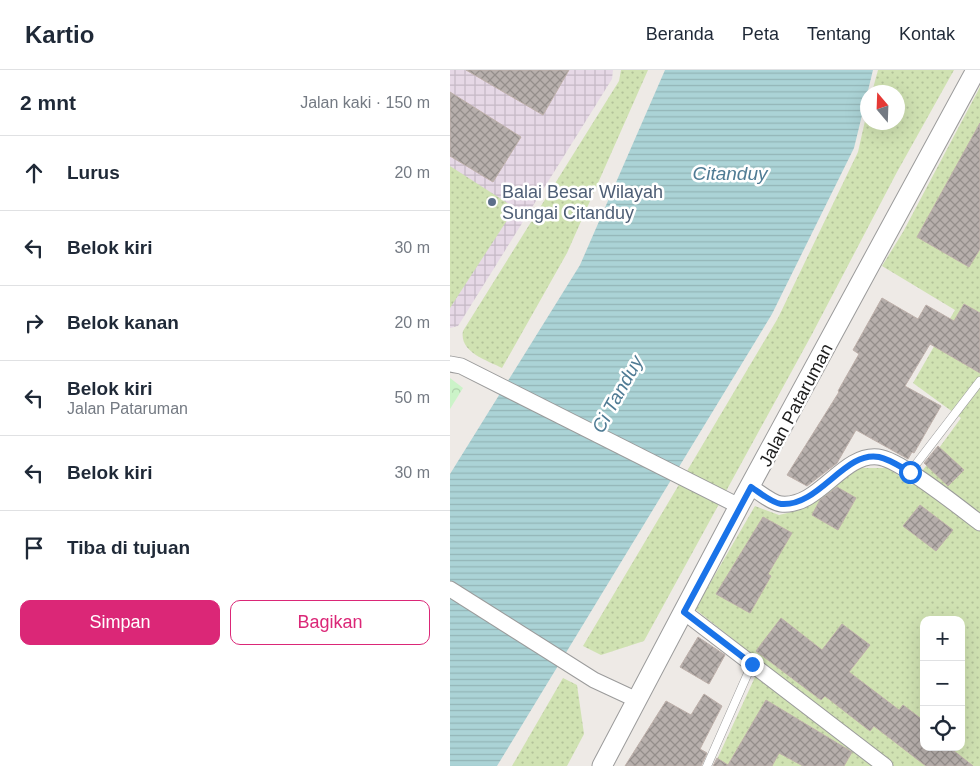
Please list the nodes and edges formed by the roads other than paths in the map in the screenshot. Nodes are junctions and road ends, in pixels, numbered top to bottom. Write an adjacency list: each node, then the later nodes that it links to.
1 (976, 70): 5 (street, Jalan Pataruman)
2 (455, 365): 6 (street)
3 (980, 382): 4 (lane)
4 (910, 472): 5 (street); 7 (street)
5 (751, 487): 6 (street, Jalan Pataruman)
6 (739, 506): 9 (street, Jalan Pataruman)
7 (980, 523)
8 (450, 589): 11 (street)
9 (684, 612): 10 (street); 11 (street, Jalan Pataruman)
10 (752, 664): 13 (lane); 14 (street)
11 (637, 700): 12 (street, Jalan Pataruman)
12 (604, 765)
13 (706, 766)
14 (885, 766)

